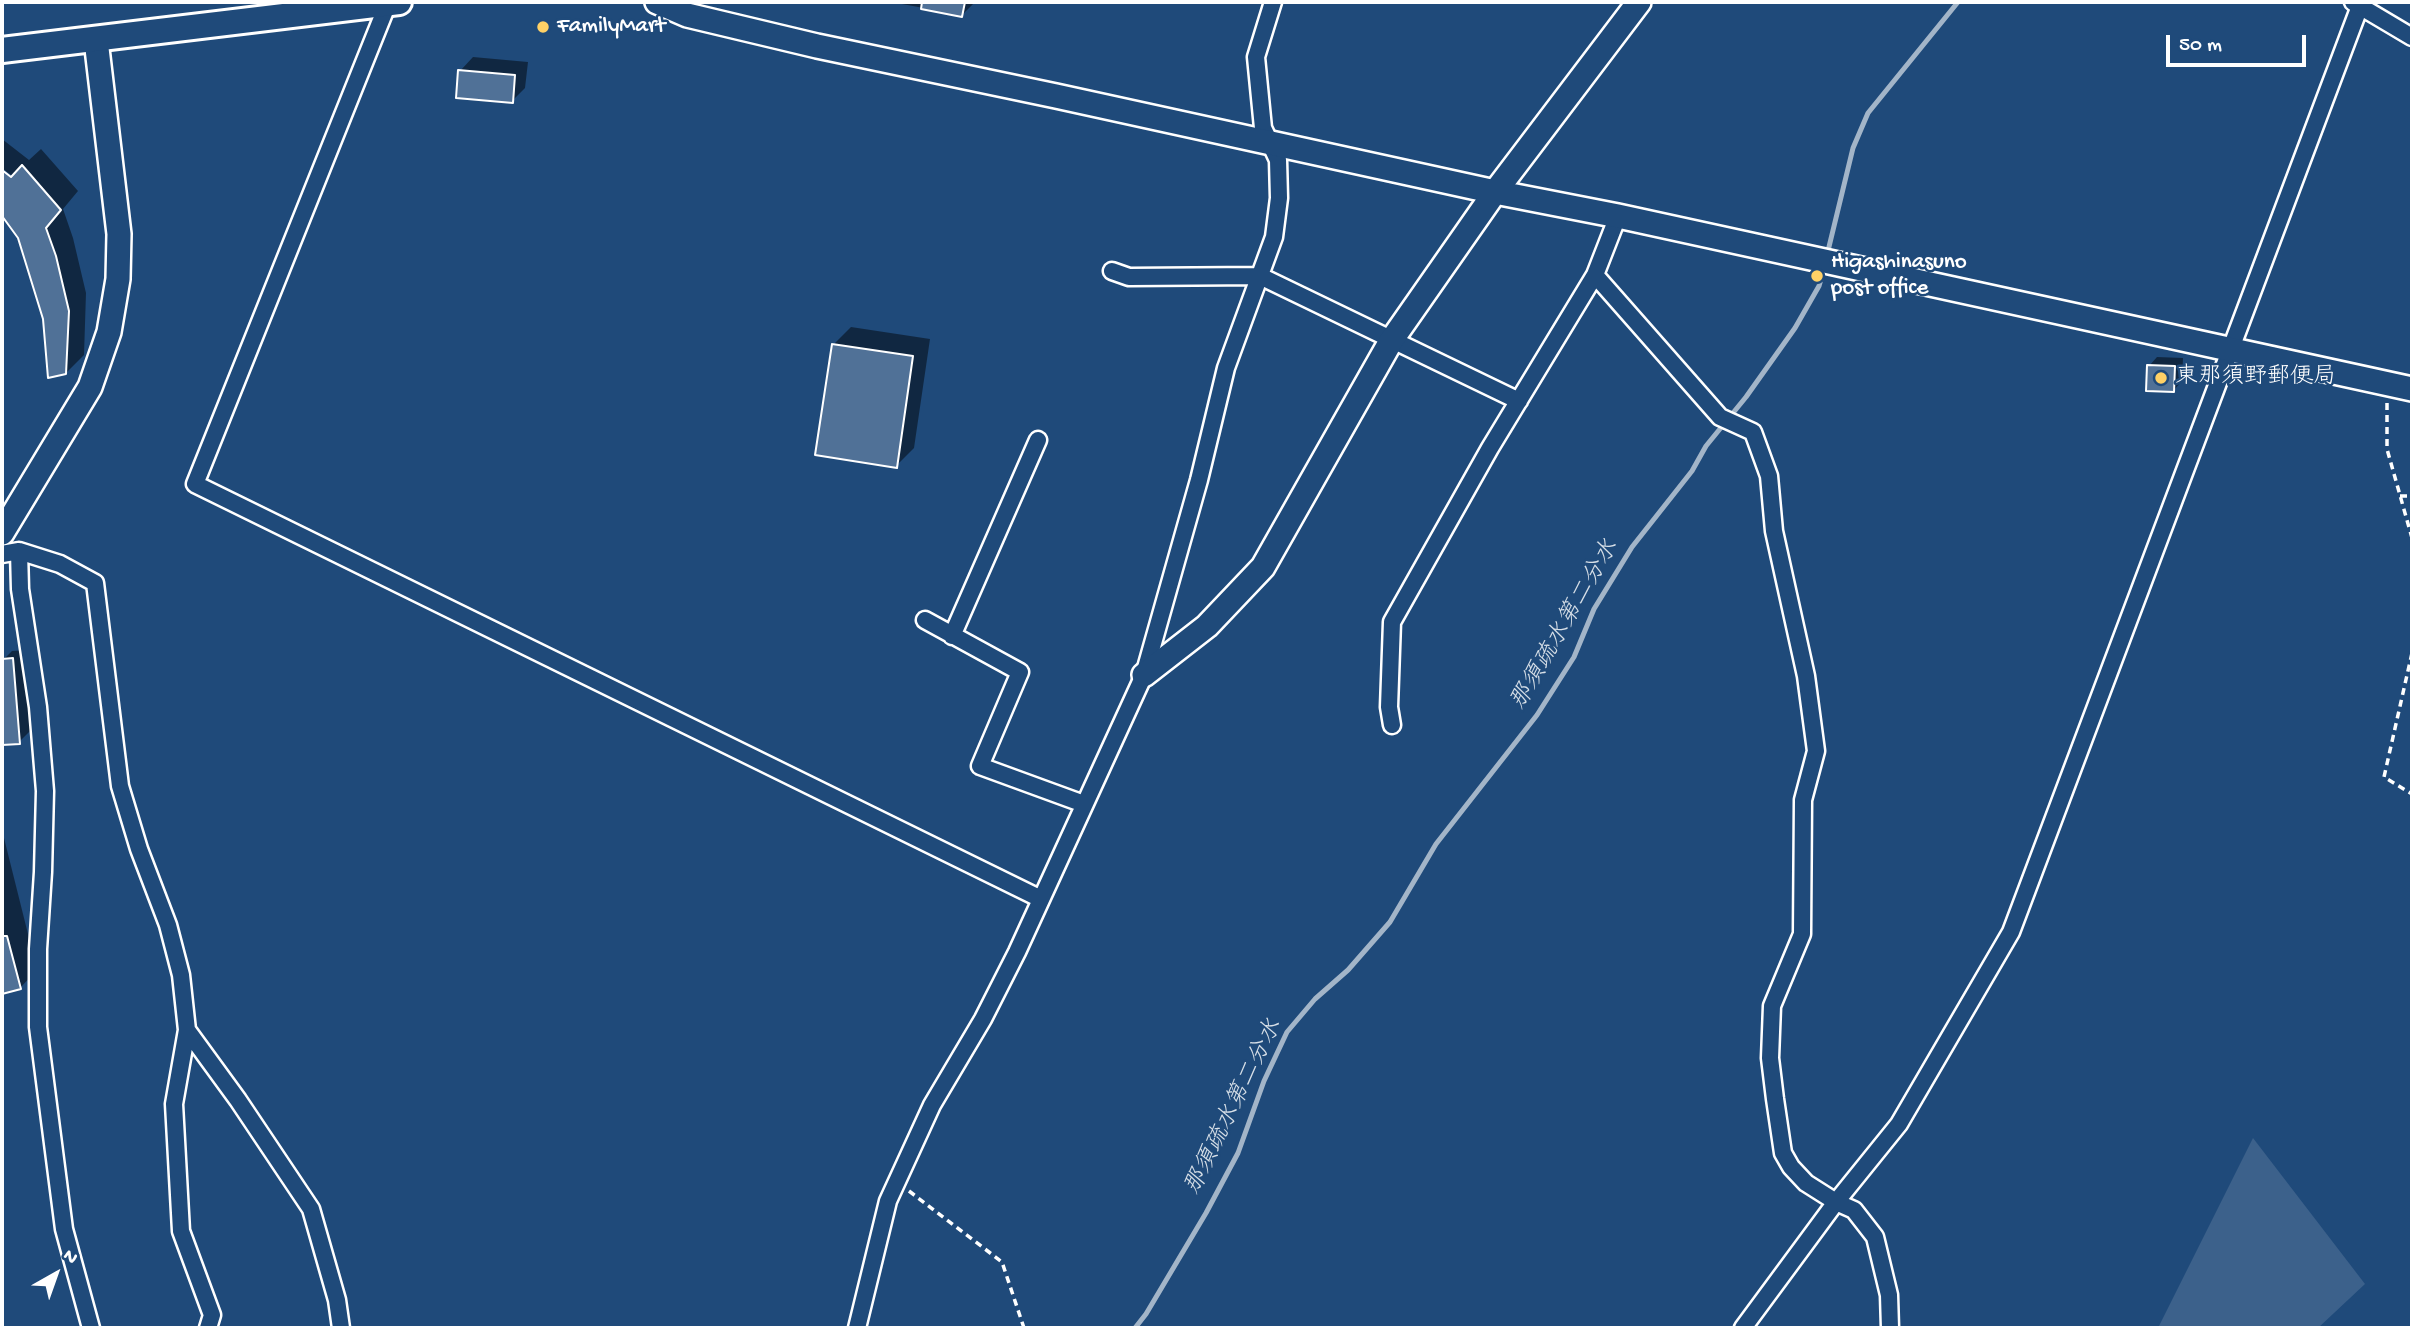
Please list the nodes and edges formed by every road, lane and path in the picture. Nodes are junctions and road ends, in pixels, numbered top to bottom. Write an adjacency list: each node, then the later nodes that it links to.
1 (393, 2): 7 (main road); 34 (street)
2 (657, 2): 9 (street)
3 (1273, 2): 9 (street)
4 (1639, 2): 10 (street)
5 (2356, 4): 6 (street); 16 (street)
6 (2412, 37)
7 (96, 40): 8 (main road); 23 (street)
8 (2, 50)
9 (1269, 144): 10 (street); 14 (street)
10 (1495, 192): 11 (street); 15 (street)
11 (1618, 216): 13 (street); 16 (street)
12 (1112, 271): 14 (street)
13 (1595, 275): 19 (street); 37 (street)
14 (1260, 276): 15 (street); 30 (street)
15 (1391, 341): 19 (street); 30 (street)
16 (2231, 349): 17 (street); 37 (street)
17 (2389, 384): 18 (street); 21 (path)
18 (2412, 389)
19 (1519, 401): 31 (street)
20 (1038, 440): 28 (street)
21 (2400, 495): 22 (path); 24 (path)
22 (2412, 496)
23 (2, 533)
24 (2412, 538)
25 (19, 551): 26 (street); 35 (street); 38 (street)
26 (2, 554)
27 (925, 620): 28 (street)
28 (951, 636): 33 (street)
29 (2412, 653): 32 (path)
30 (1144, 675): 33 (street)
31 (1392, 725)
32 (2412, 793)
33 (1084, 804): 34 (street)
34 (1041, 899): 36 (street)
35 (187, 1030): 39 (street); 40 (street)
36 (897, 1182): 41 (street); 42 (path)
37 (1836, 1202): 43 (street); 44 (street)
38 (91, 1328)
39 (208, 1328)
40 (341, 1328)
41 (857, 1328)
42 (1024, 1328)
43 (1744, 1328)
44 (1891, 1328)

